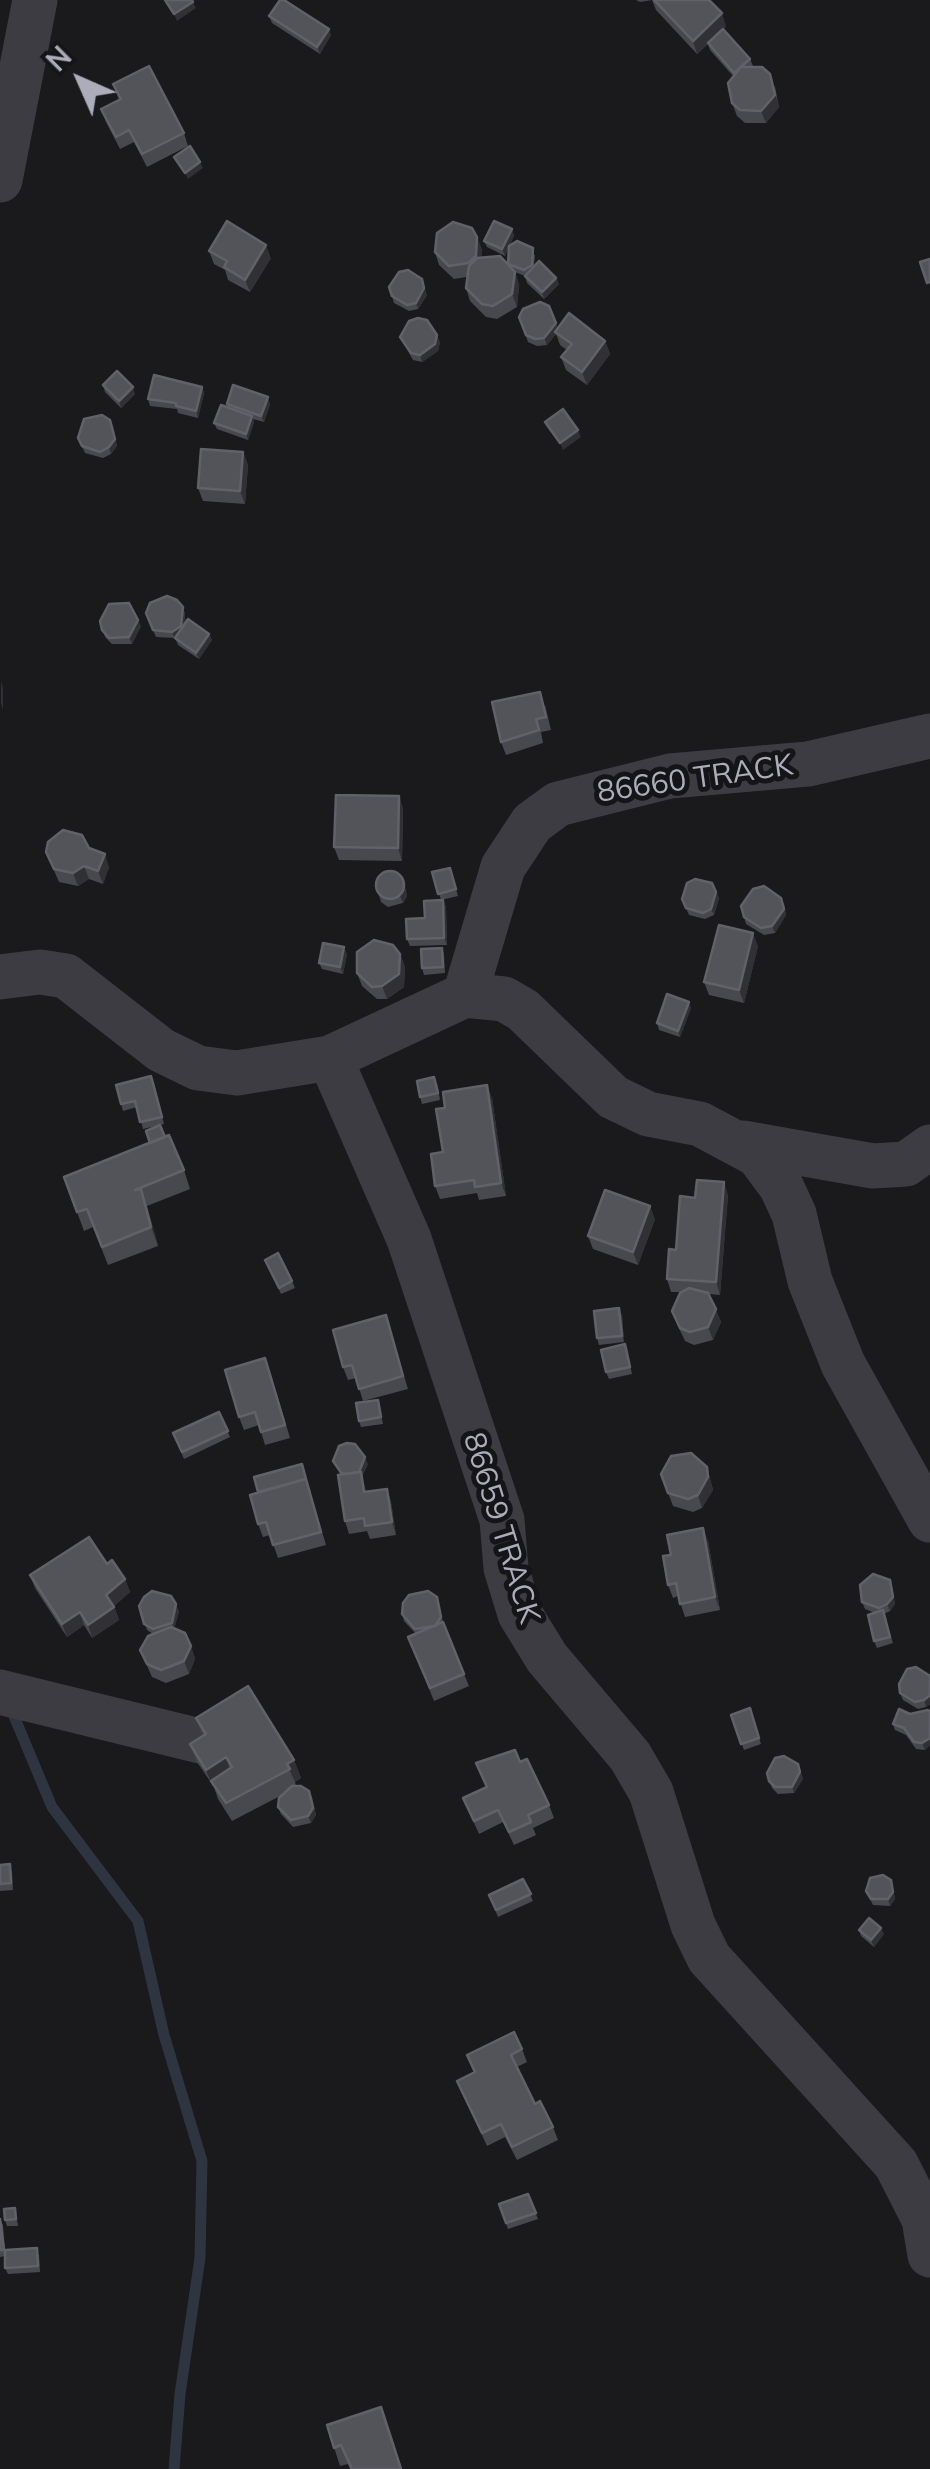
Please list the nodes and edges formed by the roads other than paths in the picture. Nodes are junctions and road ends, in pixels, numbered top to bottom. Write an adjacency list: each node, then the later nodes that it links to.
1 (35, 0): 2 (street)
2 (0, 180)
3 (930, 736): 5 (street, 86660 TRACK)
4 (0, 976): 6 (street)
5 (465, 995): 6 (street); 7 (street)
6 (330, 1058): 12 (street, 86659 TRACK)
7 (743, 1143): 8 (street); 9 (street)
8 (930, 1147)
9 (930, 1520)
10 (0, 1692): 11 (street)
11 (200, 1741)
12 (930, 2255)

